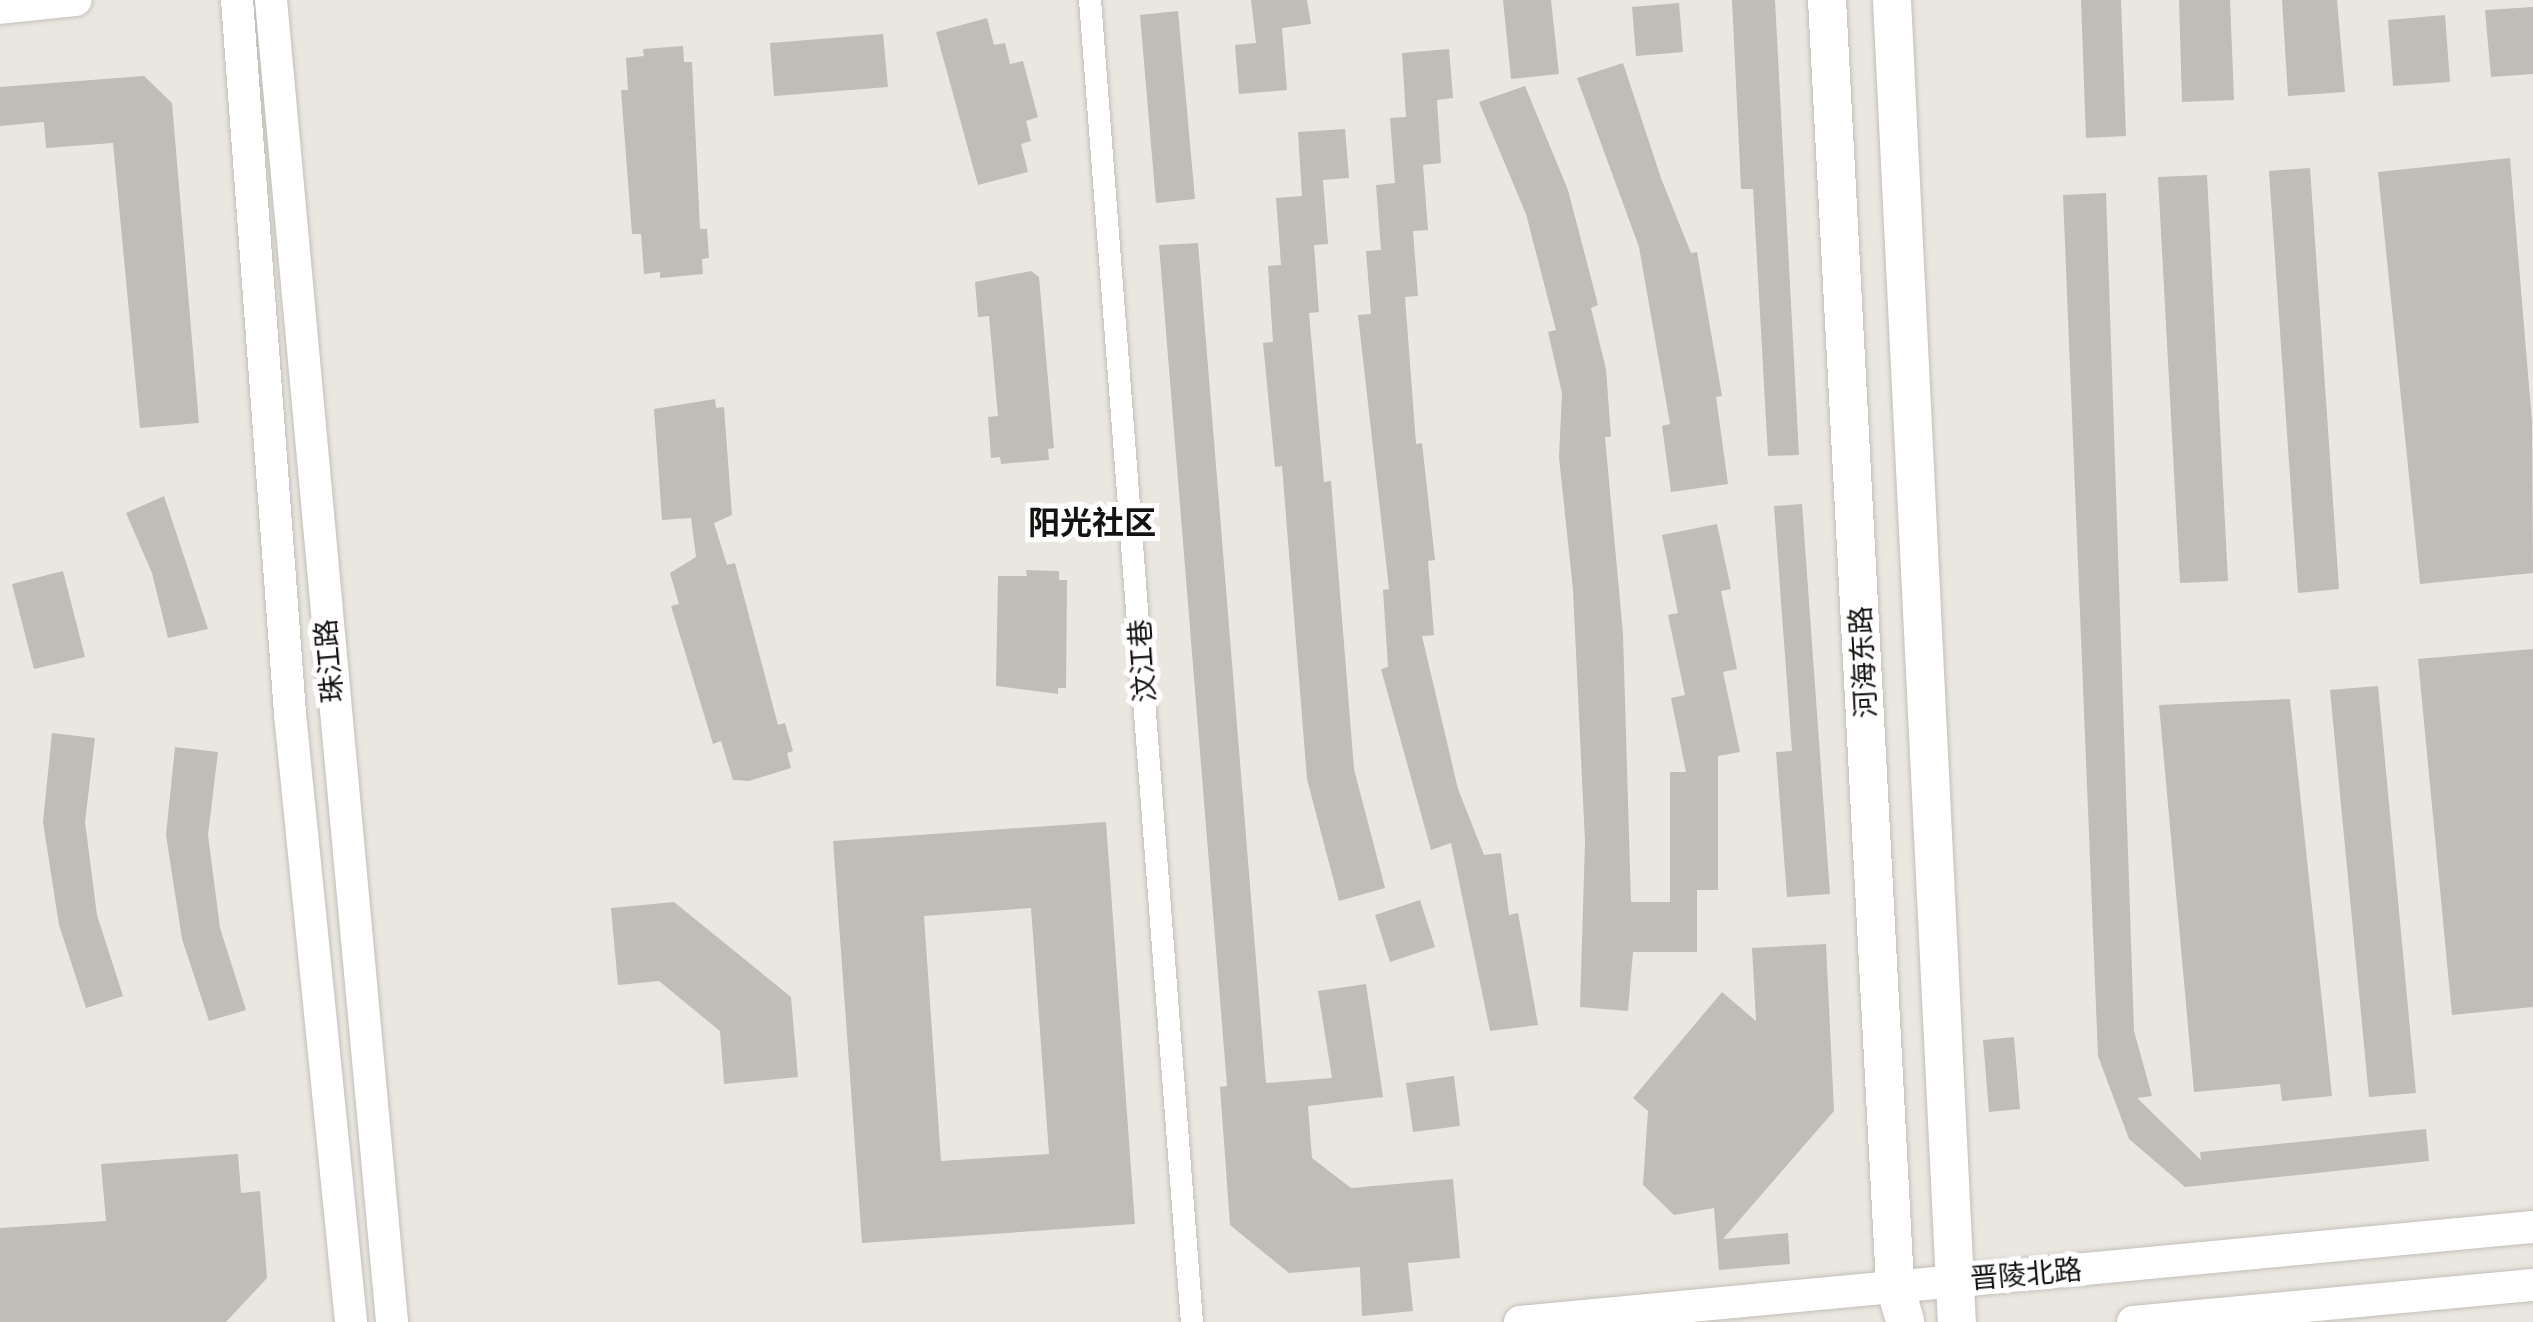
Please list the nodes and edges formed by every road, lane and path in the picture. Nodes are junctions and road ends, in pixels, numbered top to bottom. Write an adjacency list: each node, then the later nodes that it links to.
1 (76, 0): 7 (street)
2 (237, 0): 12 (street, 珠江路)
3 (270, 0): 13 (street, 珠江路)
4 (1090, 0): 14 (street, 汶江巷)
5 (1827, 0): 11 (main road, 河海东路)
6 (1892, 0): 9 (main road)
7 (0, 8)
8 (2533, 1227): 9 (street, 晋陵北路)
9 (1954, 1280): 11 (street, 晋陵北路); 17 (main road)
10 (2533, 1285): 18 (street)
11 (1896, 1286): 15 (street, 晋陵北路); 16 (main road, 河海东路)
12 (351, 1322)
13 (392, 1322)
14 (1192, 1322)
15 (1520, 1322)
16 (1905, 1322)
17 (1957, 1322)
18 (2133, 1322)

